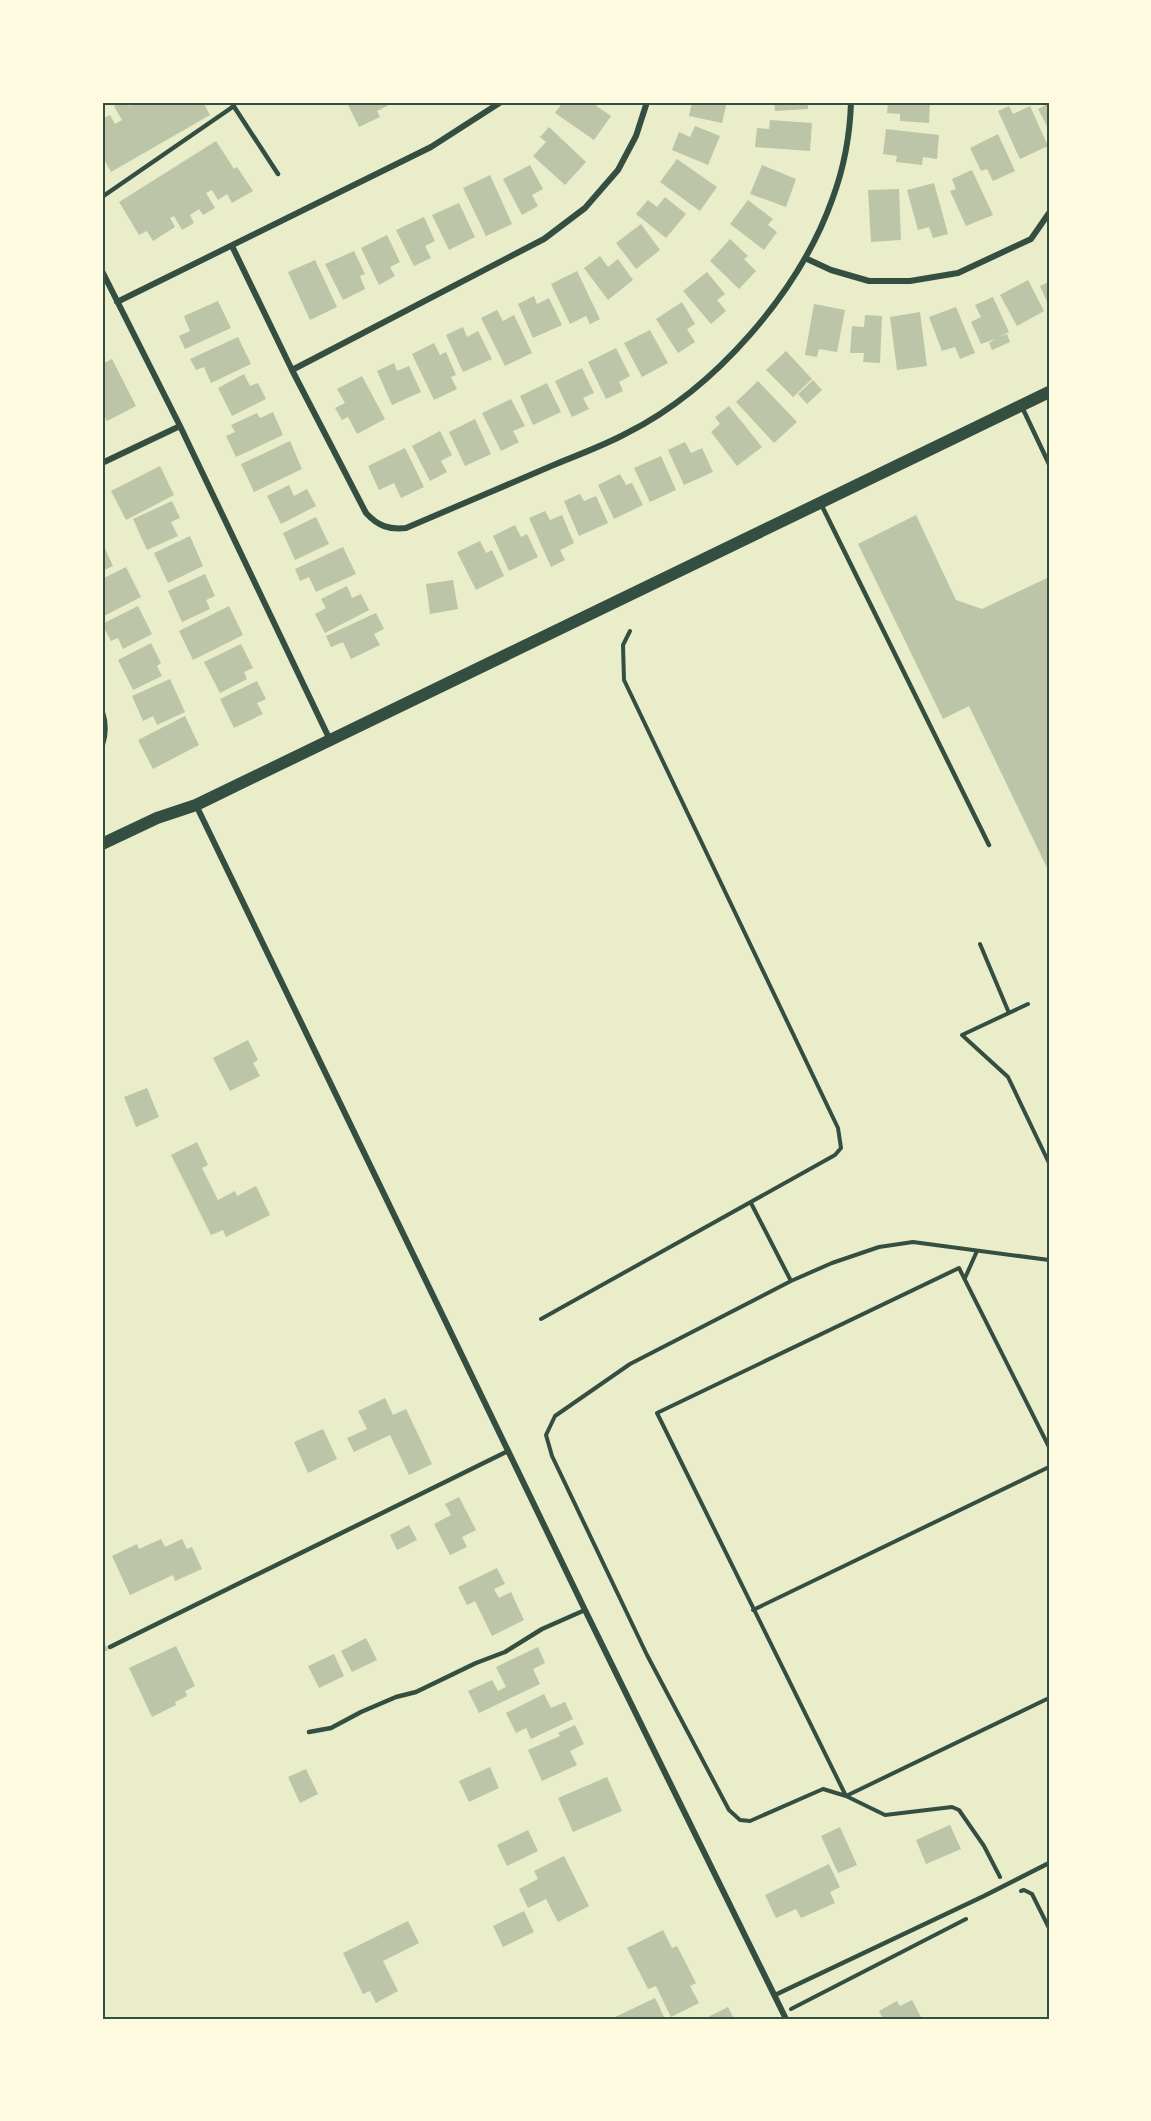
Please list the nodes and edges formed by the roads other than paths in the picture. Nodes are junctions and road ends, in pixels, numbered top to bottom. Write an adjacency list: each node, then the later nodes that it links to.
1 (501, 102): 8 (street)
2 (647, 102): 12 (street)
3 (852, 102): 9 (street)
4 (233, 104): 5 (lane); 6 (lane)
5 (278, 174)
6 (102, 197)
7 (1049, 213): 9 (street)
8 (232, 246): 11 (street); 12 (street)
9 (805, 258): 12 (street)
10 (102, 271): 11 (street)
11 (117, 302): 15 (street)
12 (291, 370)
13 (1049, 392): 14 (main road)
14 (1021, 406): 17 (lane); 18 (main road)
15 (180, 426): 16 (street); 20 (street)
16 (102, 463)
17 (1049, 464)
18 (821, 504): 20 (main road); 24 (lane)
19 (102, 712): 21 (street)
20 (330, 740): 22 (main road)
21 (102, 745)
22 (196, 806): 23 (main road); 25 (street)
23 (102, 844)
24 (989, 845)
25 (508, 1451): 26 (street); 27 (lane)
26 (585, 1610): 28 (lane); 30 (street)
27 (110, 1647)
28 (309, 1732)
29 (1049, 1863): 30 (lane)
30 (775, 1995): 31 (street)
31 (785, 2016)

